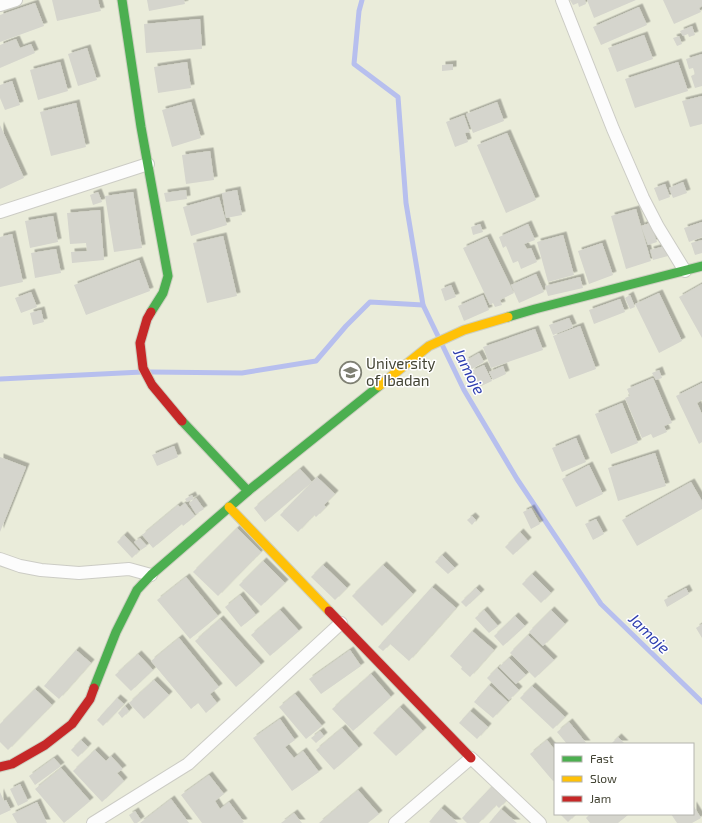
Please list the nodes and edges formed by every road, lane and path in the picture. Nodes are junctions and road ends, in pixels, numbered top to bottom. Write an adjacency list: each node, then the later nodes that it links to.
1 (16, 0): 4 (street)
2 (122, 0): 5 (street)
3 (562, 0): 8 (street)
4 (0, 5)
5 (148, 164): 6 (street); 9 (street)
6 (0, 212)
7 (702, 266): 8 (street)
8 (685, 271): 9 (street)
9 (248, 491): 10 (street)
10 (229, 507): 12 (street); 13 (street)
11 (0, 559): 12 (street)
12 (151, 574): 15 (street)
13 (341, 623): 14 (street); 16 (street)
14 (472, 758): 17 (street); 18 (street)
15 (0, 767)
16 (93, 823)
17 (395, 823)
18 (540, 823)

